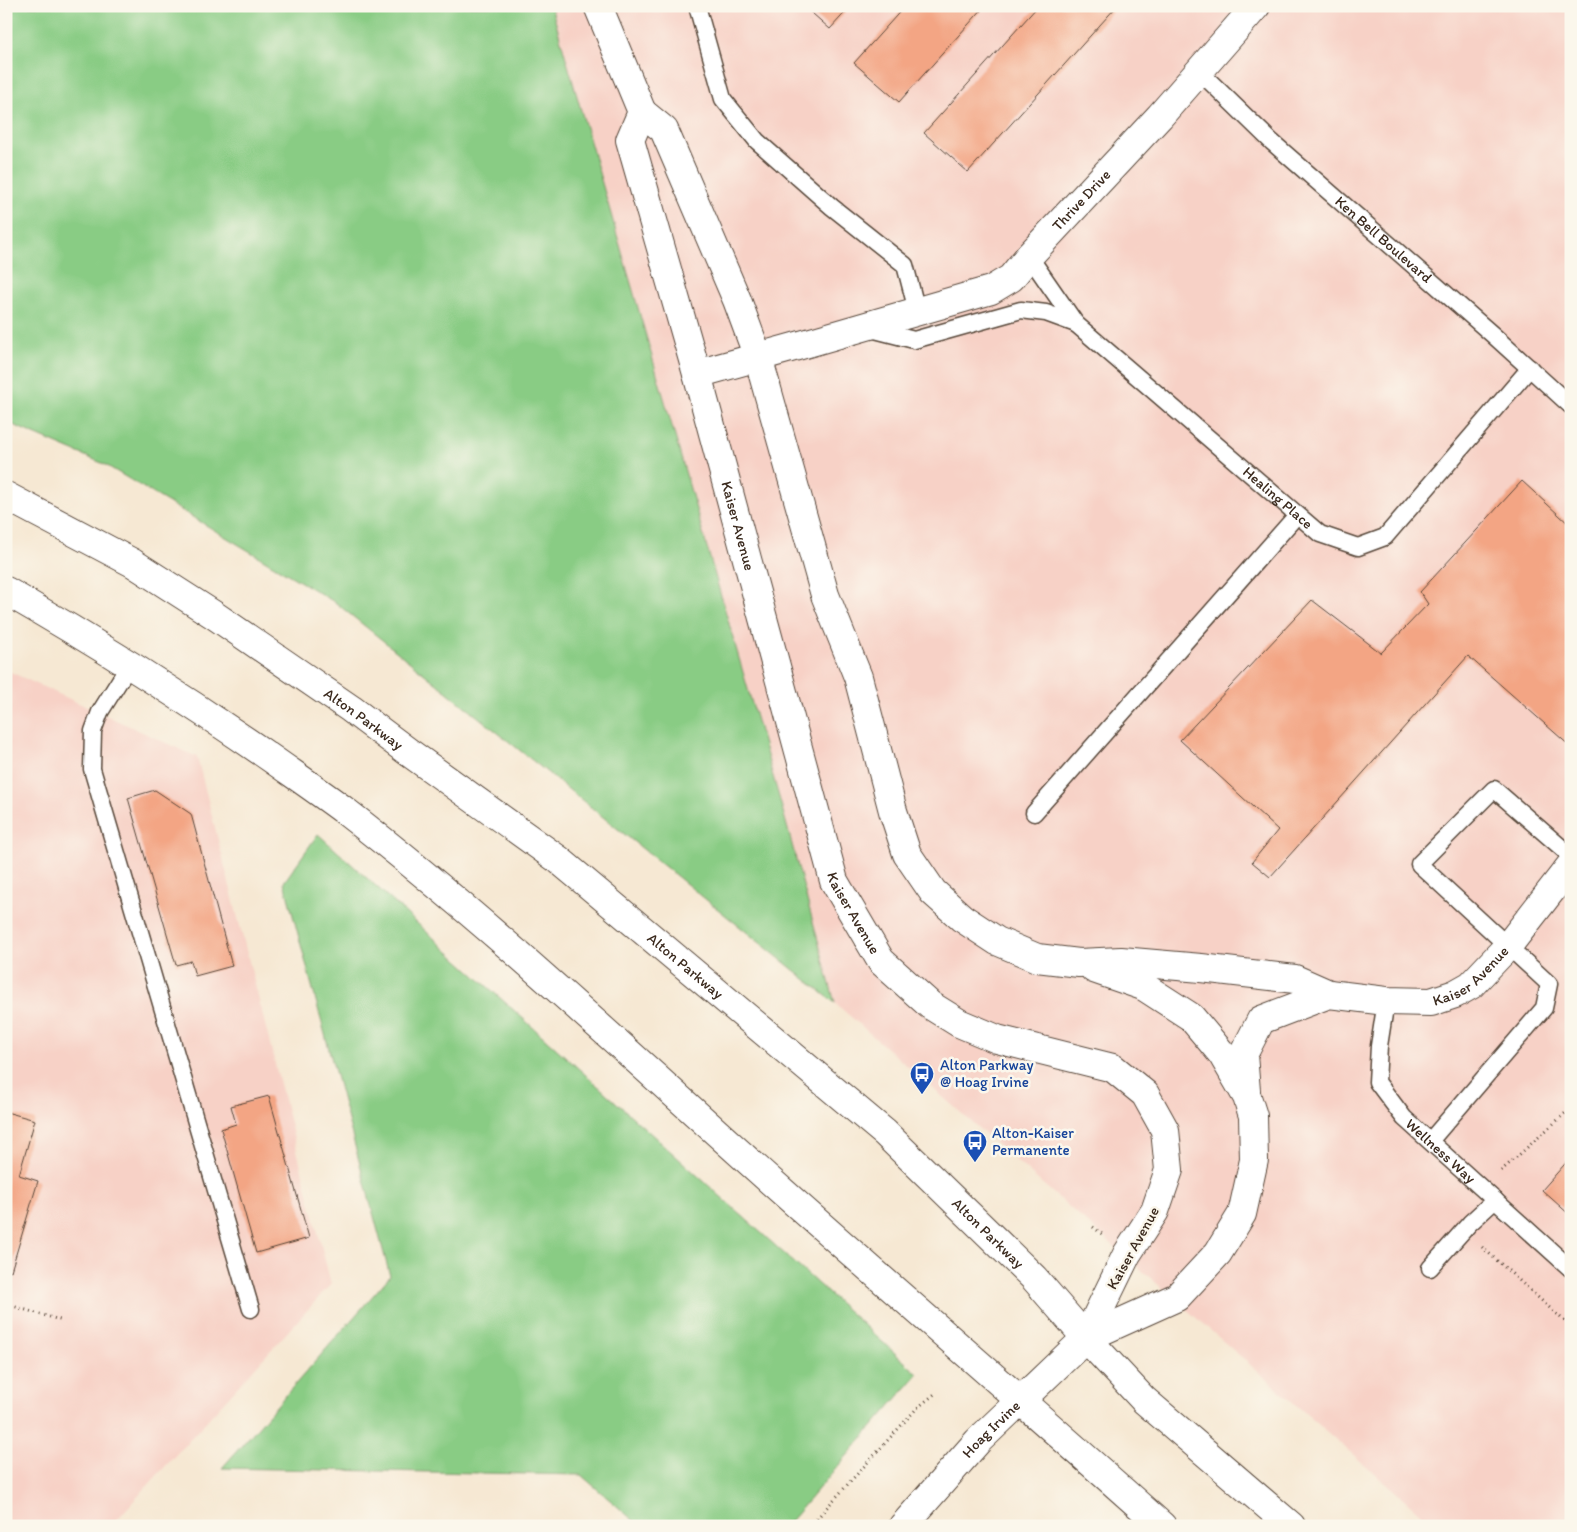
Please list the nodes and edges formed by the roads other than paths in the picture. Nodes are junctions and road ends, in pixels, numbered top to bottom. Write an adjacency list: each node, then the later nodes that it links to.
1 (598, 6): 5 (street)
2 (696, 6): 7 (lane)
3 (1256, 6): 4 (street, Thrive Drive)
4 (1199, 70): 6 (street, Thrive Drive); 11 (lane, Ken Bell Boulevard)
5 (642, 112): 10 (street, Kaiser Avenue); 12 (street, Kaiser Avenue)
6 (1029, 256): 7 (street, Thrive Drive); 8 (lane, Healing Place)
7 (917, 311): 9 (street, Thrive Drive)
8 (1076, 324): 9 (lane); 15 (lane, Healing Place)
9 (862, 327): 10 (street, Thrive Drive)
10 (758, 357): 12 (street, Thrive Drive); 22 (street, Kaiser Avenue)
11 (1530, 368): 13 (lane, Ken Bell Boulevard); 15 (lane, Healing Place)
12 (697, 374): 31 (street, Kaiser Avenue)
13 (1571, 406)
14 (6, 496): 31 (street, Alton Parkway)
15 (1297, 515): 18 (lane)
16 (6, 591): 17 (street)
17 (130, 664): 30 (lane); 32 (street)
18 (1034, 813)
19 (1571, 856): 21 (lane)
20 (1571, 865): 21 (street, Kaiser Avenue)
21 (1508, 946): 24 (street, Kaiser Avenue); 26 (lane)
22 (1079, 963): 23 (street, Kaiser Avenue); 25 (street, Kaiser Avenue)
23 (1329, 994): 24 (street, Kaiser Avenue); 25 (street, Kaiser Avenue)
24 (1386, 1001): 26 (lane, Wellness Way)
25 (1246, 1097): 31 (street, Kaiser Avenue)
26 (1430, 1141): 27 (lane, Wellness Way)
27 (1495, 1200): 28 (lane); 29 (lane, Wellness Way)
28 (1430, 1268)
29 (1571, 1269)
30 (251, 1309)
31 (1086, 1338): 32 (street, Hoag Irvine); 35 (street, Alton Parkway)
32 (1019, 1401): 33 (street, Hoag Irvine); 34 (street)
33 (902, 1526)
34 (1162, 1526)
35 (1291, 1526)

